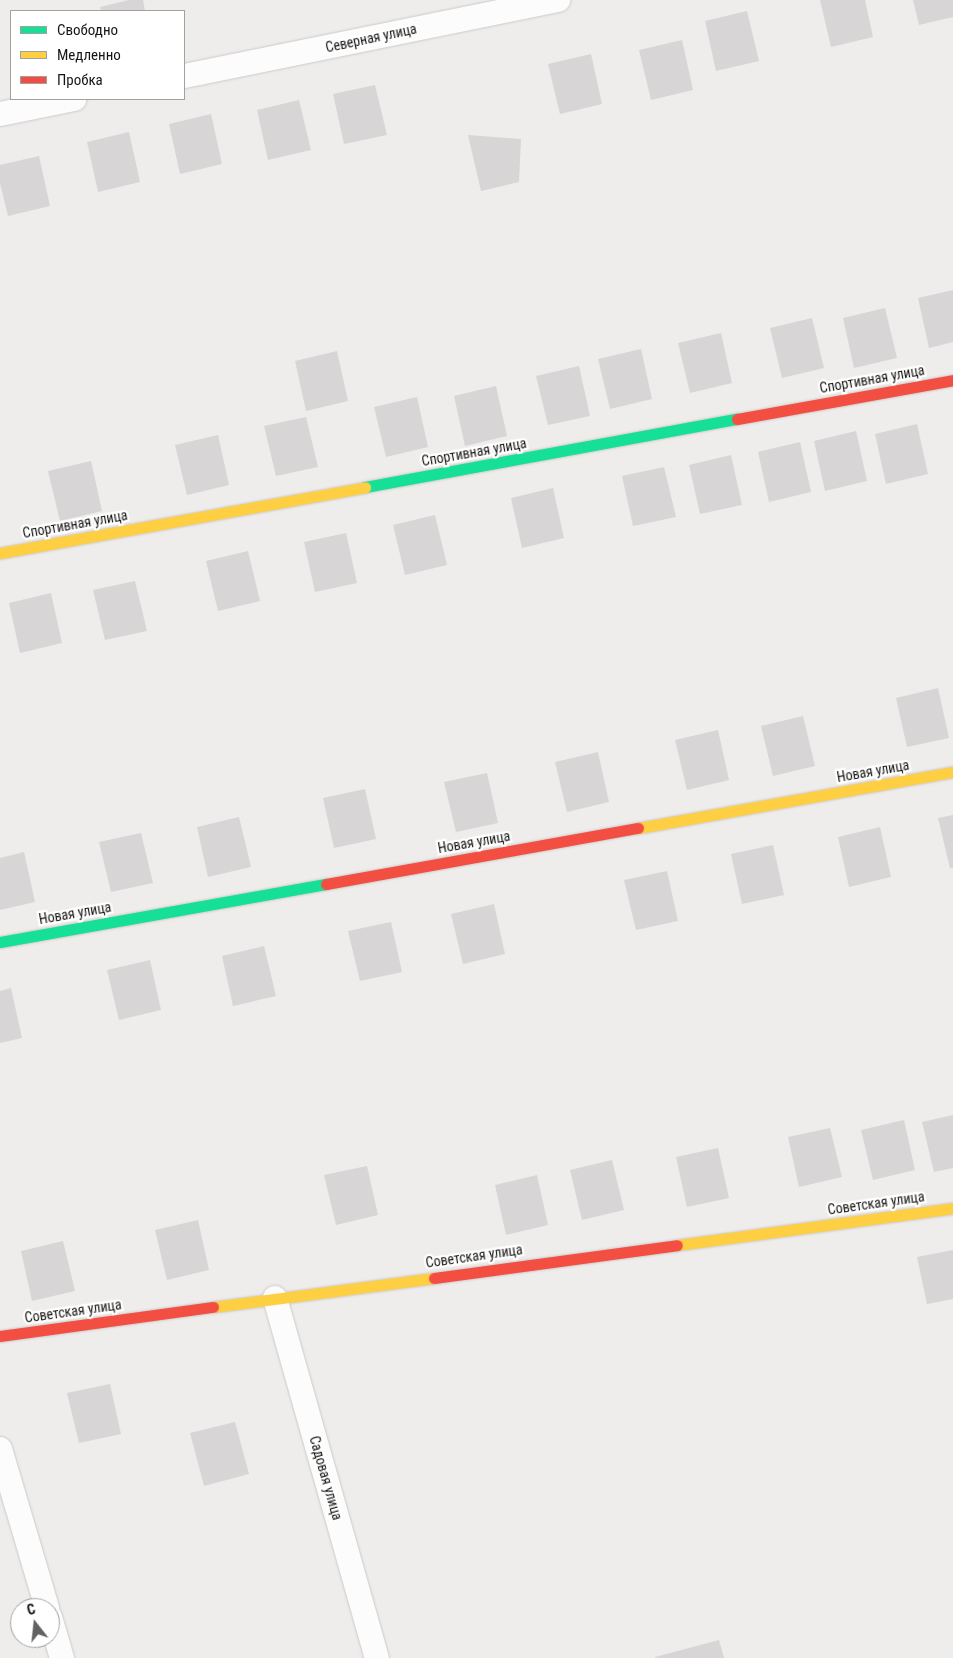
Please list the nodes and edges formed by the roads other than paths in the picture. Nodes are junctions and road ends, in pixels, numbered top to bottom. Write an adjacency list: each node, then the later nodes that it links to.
1 (558, 0): 2 (street, Северная улица)
2 (185, 76)
3 (69, 100): 4 (street)
4 (0, 114)
5 (953, 380): 6 (street, Спортивная улица)
6 (0, 553)
7 (953, 772): 8 (street, Новая улица)
8 (0, 942)
9 (953, 1208): 10 (street, Советская улица)
10 (275, 1298): 11 (street, Советская улица); 14 (street, Садовая улица)
11 (0, 1336)
12 (0, 1448): 13 (street)
13 (44, 1598)
14 (377, 1658)

